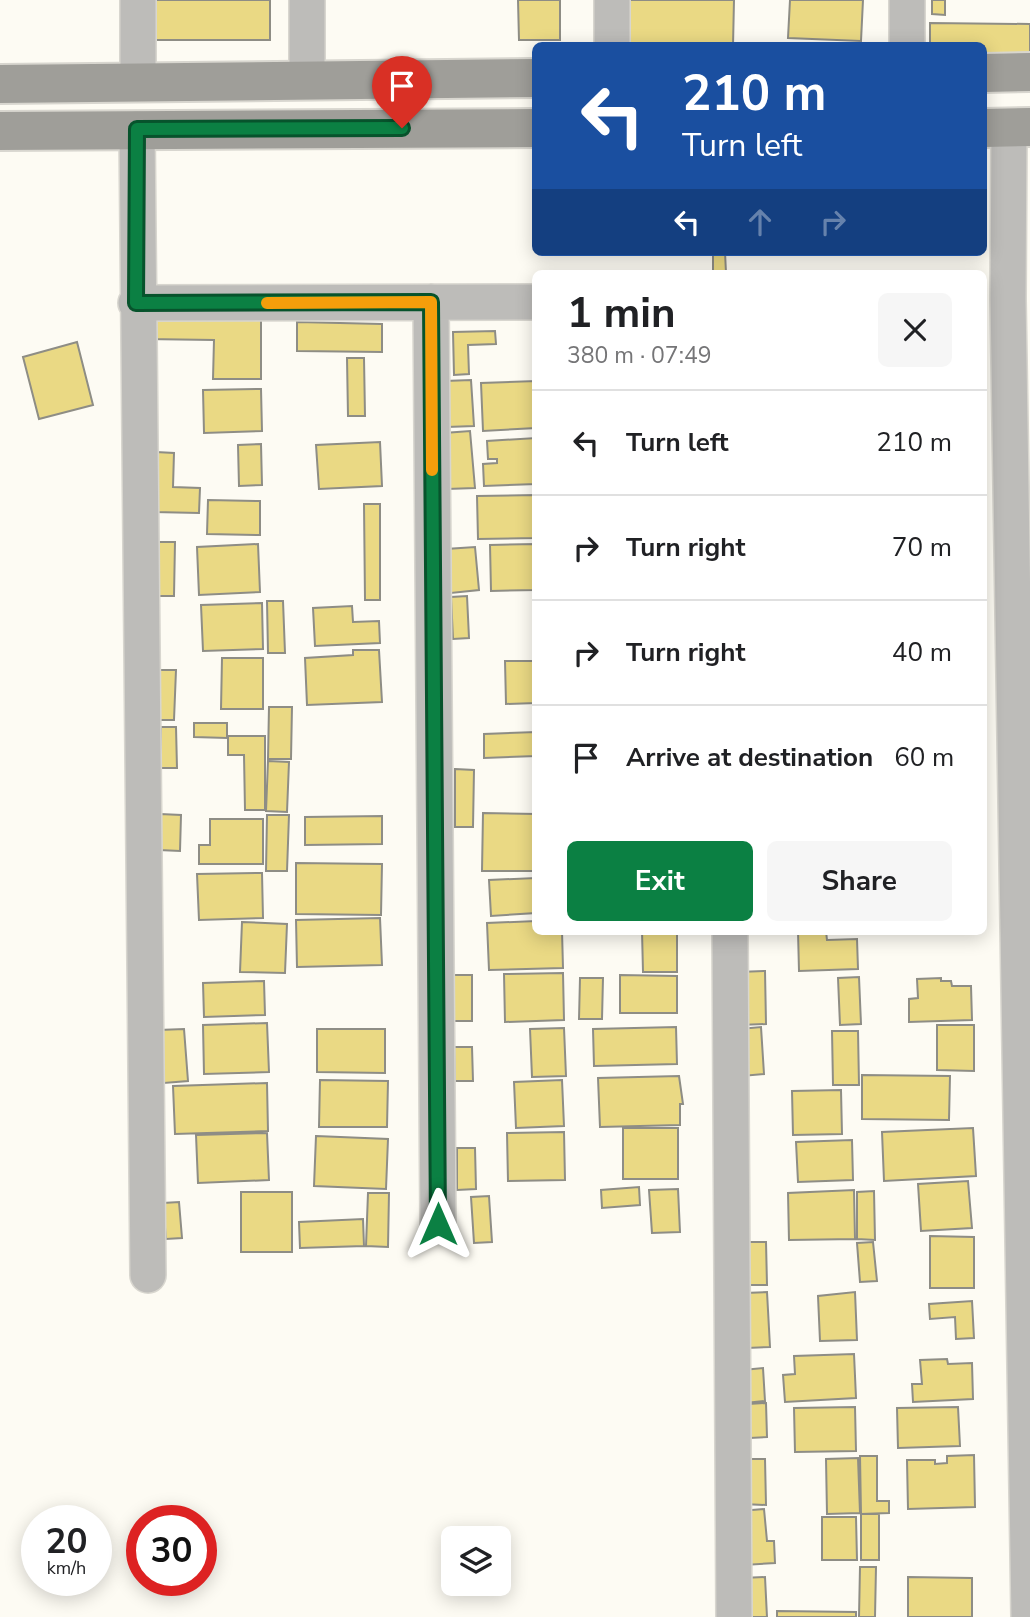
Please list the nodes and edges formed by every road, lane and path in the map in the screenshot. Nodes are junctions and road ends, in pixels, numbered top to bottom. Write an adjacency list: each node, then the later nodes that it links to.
1 (138, 0): 11 (street)
2 (307, 0): 10 (street)
3 (612, 0): 5 (street)
4 (907, 0): 6 (street)
5 (612, 42)
6 (907, 42)
7 (1030, 72): 8 (street)
8 (987, 73)
9 (532, 78): 10 (street)
10 (307, 81): 11 (street)
11 (138, 83): 12 (street)
12 (0, 85)
13 (1007, 127): 17 (street)
14 (532, 128): 15 (street)
15 (137, 129): 16 (street); 20 (street)
16 (0, 131)
17 (1007, 299): 25 (street)
18 (431, 302): 19 (street); 20 (street); 22 (street)
19 (532, 302)
20 (136, 303): 23 (street)
21 (730, 935): 24 (street)
22 (438, 1224)
23 (148, 1275)
24 (734, 1617)
25 (1029, 1617)

